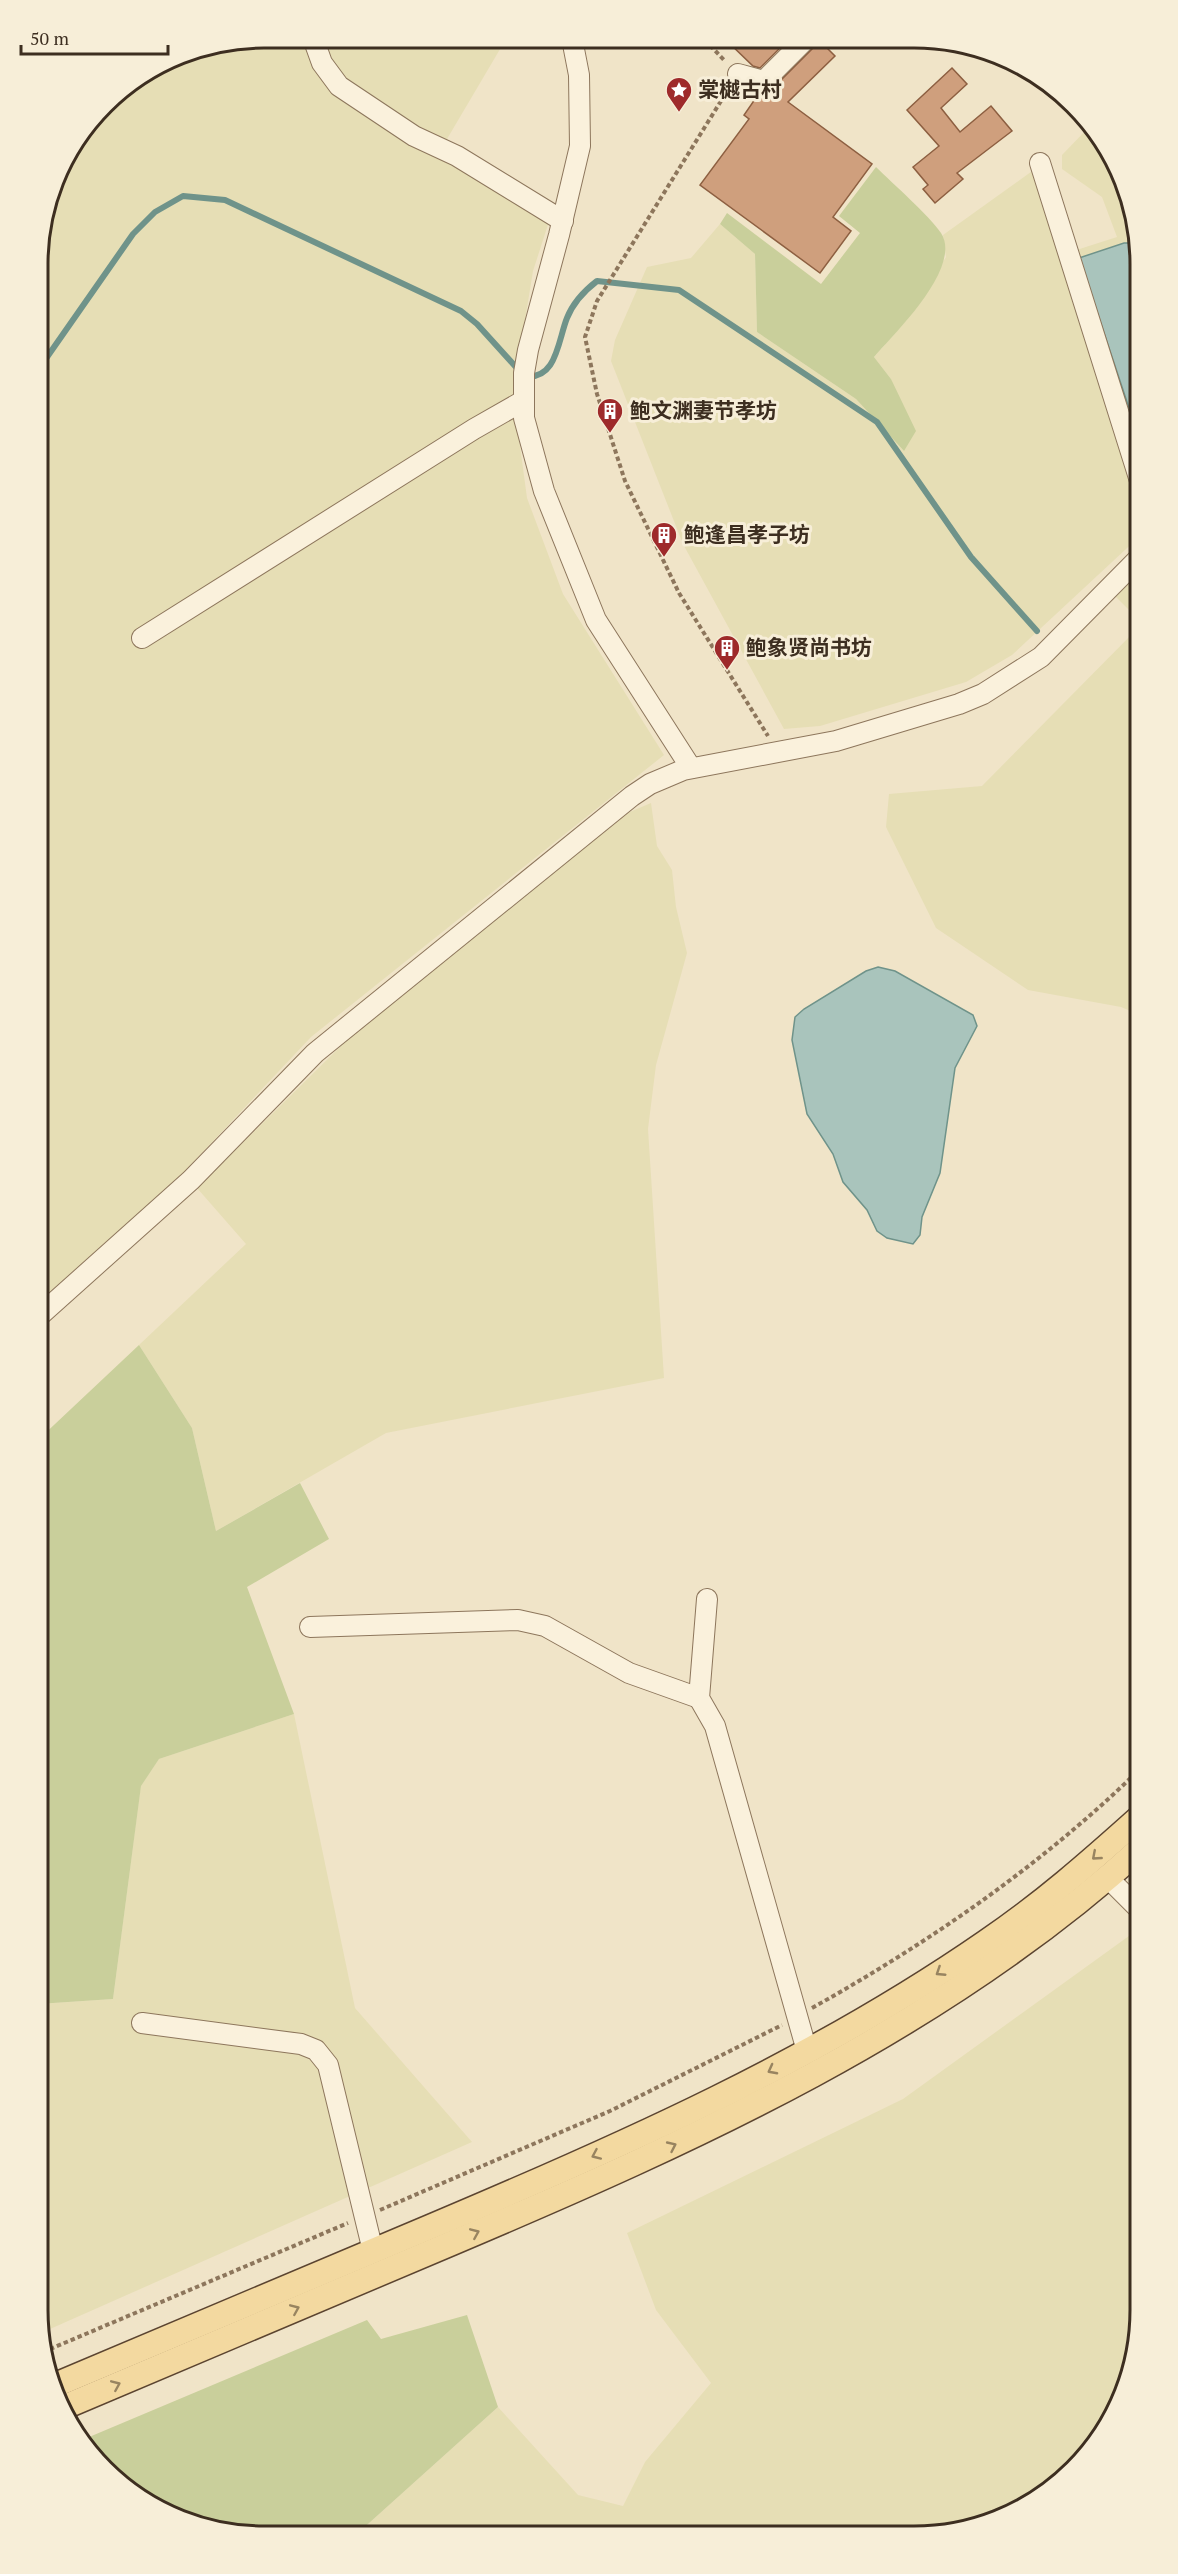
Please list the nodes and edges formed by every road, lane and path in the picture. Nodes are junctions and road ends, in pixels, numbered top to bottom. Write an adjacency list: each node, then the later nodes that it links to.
1 (317, 48): 7 (street)
2 (574, 48): 7 (street)
3 (713, 48): 5 (path)
4 (797, 48): 5 (street)
5 (738, 74): 12 (path)
6 (1040, 163): 9 (street)
7 (563, 221): 8 (street)
8 (523, 402): 11 (street); 13 (street)
9 (1130, 449)
10 (1130, 567): 12 (street)
11 (142, 638)
12 (778, 752): 13 (street)
13 (691, 768): 14 (street)
14 (48, 1308)
15 (707, 1599): 17 (street)
16 (310, 1627): 17 (street)
17 (699, 1698): 23 (street)
18 (1130, 1778): 23 (path)
19 (1130, 1826): 25 (main road, one-way to 25)
20 (1130, 1857): 21 (main road)
21 (1107, 1877): 22 (street); 30 (main road, one-way to 21)
22 (1130, 1900)
23 (797, 2017): 25 (street); 26 (path)
24 (142, 2023): 26 (street)
25 (807, 2051): 27 (main road, one-way to 27)
26 (364, 2216): 27 (street); 28 (path)
27 (373, 2251): 29 (main road)
28 (51, 2348)
29 (60, 2383)
30 (70, 2405)

